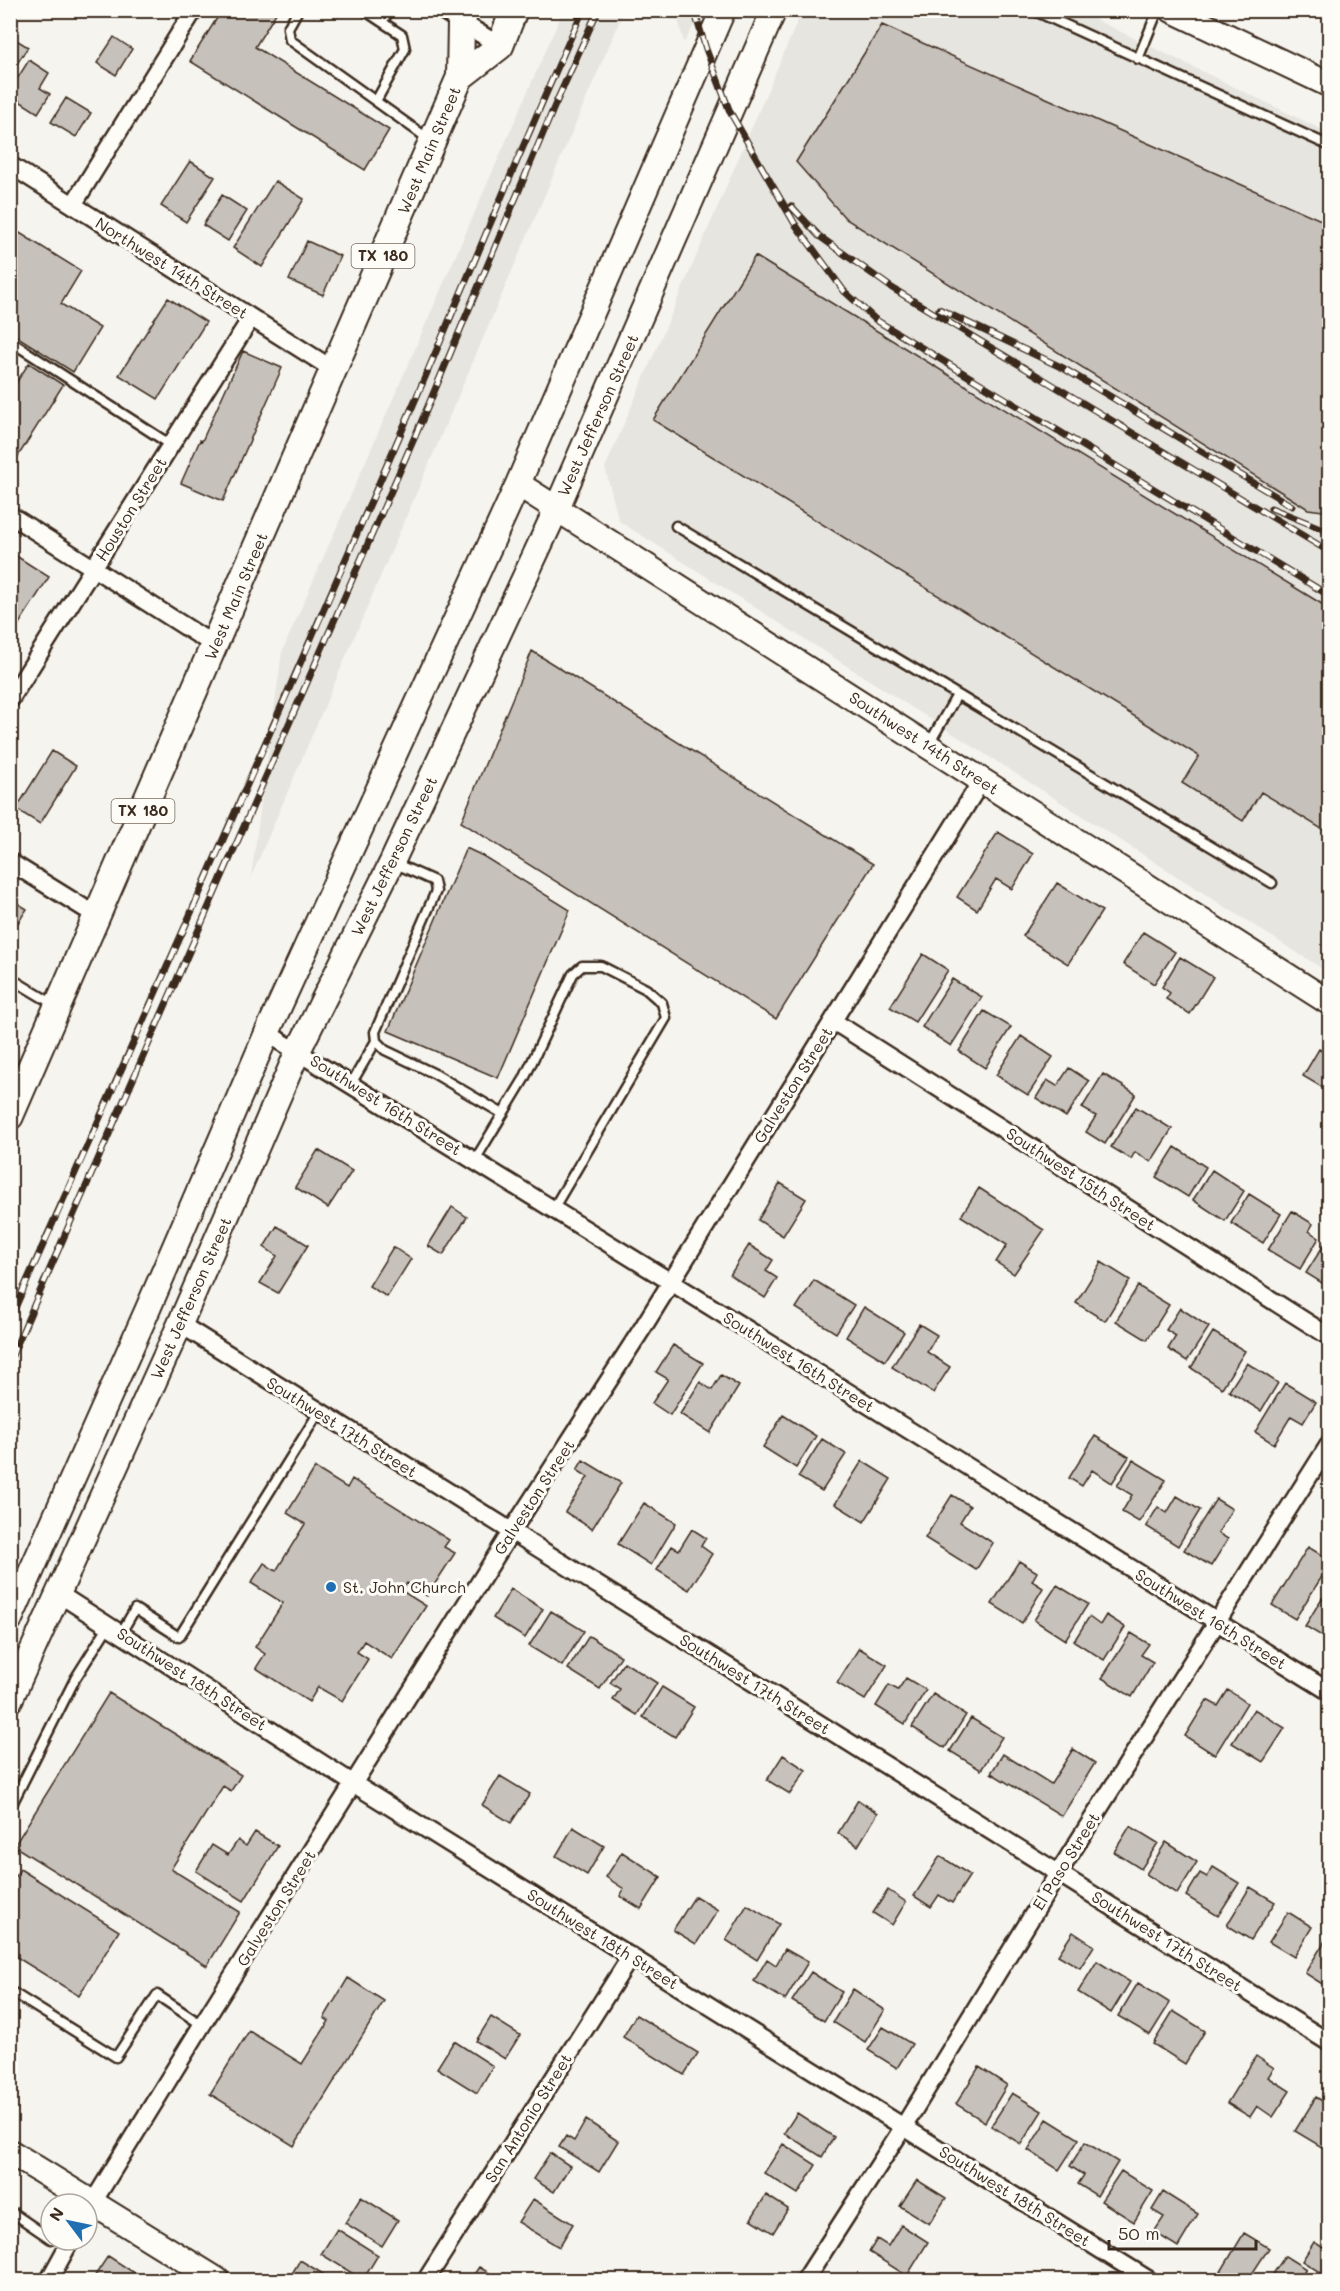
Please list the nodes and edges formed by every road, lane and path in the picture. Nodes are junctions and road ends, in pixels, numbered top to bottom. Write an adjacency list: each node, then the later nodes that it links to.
1 (194, 10): 21 (street)
2 (298, 10): 17 (lane)
3 (364, 10): 12 (lane)
4 (390, 10): 12 (lane)
5 (514, 10): 13 (main road)
6 (723, 10): 26 (main road, West Jefferson Street)
7 (774, 10): 27 (main road, West Jefferson Street)
8 (1033, 10): 14 (lane)
9 (1158, 10): 14 (lane)
10 (1172, 10): 16 (main road)
11 (456, 14): 13 (street); 15 (main road, West Main Street / TX 180)
12 (382, 22): 17 (lane)
13 (500, 46): 15 (main road, West Main Street / TX 180)
14 (1138, 59): 19 (lane)
15 (460, 77): 18 (main road, West Main Street / TX 180)
16 (1329, 85)
17 (376, 101): 18 (lane)
18 (432, 142): 24 (main road, West Main Street / TX 180)
19 (1329, 146)
20 (10, 165): 21 (street, Northwest 14th Street)
21 (73, 205): 22 (street, Northwest 14th Street)
22 (251, 318): 24 (street, Northwest 14th Street); 25 (street, Houston Street)
23 (10, 341): 25 (lane)
24 (333, 370): 31 (main road, West Main Street / TX 180)
25 (171, 445): 30 (street, Houston Street)
26 (518, 484): 27 (main road, Southwest 14th Street); 44 (main road, West Jefferson Street)
27 (557, 508): 34 (main road, Southwest 14th Street); 37 (main road, West Jefferson Street)
28 (10, 515): 30 (street)
29 (676, 526): 33 (lane)
30 (94, 568): 31 (street); 32 (street, Houston Street)
31 (214, 645): 39 (main road, West Main Street / TX 180)
32 (12, 695)
33 (957, 695): 34 (lane); 38 (lane)
34 (928, 746): 35 (main road, Southwest 14th Street)
35 (982, 780): 41 (main road, Southwest 14th Street); 43 (street, Galveston Street)
36 (10, 862): 39 (street)
37 (392, 862): 45 (lane); 46 (main road, West Jefferson Street)
38 (1272, 883)
39 (97, 916): 42 (main road, West Main Street / TX 180)
40 (10, 978): 42 (lane)
41 (1329, 1003)
42 (58, 1007): 48 (main road, West Main Street / TX 180)
43 (833, 1021): 52 (street, Galveston Street); 54 (street, Southwest 15th Street)
44 (267, 1033): 46 (street, Southwest 16th Street); 59 (main road, West Jefferson Street)
45 (376, 1041): 47 (lane); 49 (lane)
46 (298, 1051): 47 (street, Southwest 16th Street); 53 (main road, West Jefferson Street)
47 (351, 1084): 50 (street, Southwest 16th Street)
48 (11, 1114)
49 (503, 1114): 50 (lane); 51 (lane)
50 (475, 1160): 51 (street, Southwest 16th Street)
51 (553, 1209): 52 (street, Southwest 16th Street)
52 (671, 1282): 57 (street, Galveston Street); 60 (street, Southwest 16th Street)
53 (180, 1324): 55 (street, Southwest 17th Street); 58 (main road, West Jefferson Street)
54 (1329, 1337)
55 (319, 1412): 57 (street, Southwest 17th Street); 61 (lane)
56 (1329, 1443): 60 (street, El Paso Street)
57 (511, 1533): 64 (street, Galveston Street); 66 (street, Southwest 17th Street)
58 (59, 1594): 61 (street, Southwest 18th Street); 63 (main road, West Jefferson Street)
59 (10, 1619)
60 (1216, 1623): 62 (street, Southwest 16th Street); 66 (street, El Paso Street)
61 (115, 1629): 64 (street, Southwest 18th Street); 65 (lane)
62 (1329, 1692)
63 (10, 1700)
64 (354, 1784): 67 (street, Southwest 18th Street); 69 (street, Galveston Street)
65 (10, 1808)
66 (1059, 1872): 70 (street, Southwest 17th Street); 71 (street, El Paso Street)
67 (631, 1956): 71 (street, Southwest 18th Street); 81 (street, San Antonio Street)
68 (10, 1991): 69 (lane)
69 (202, 2025): 74 (street, Galveston Street)
70 (1329, 2043)
71 (904, 2126): 82 (street, El Paso Street); 83 (street, Southwest 18th Street)
72 (10, 2152): 73 (main road)
73 (67, 2192)
74 (99, 2193)
75 (10, 2211): 77 (lane)
76 (99, 2213): 80 (main road)
77 (39, 2229)
78 (57, 2252): 79 (street)
79 (49, 2280)
80 (217, 2280)
81 (426, 2280)
82 (805, 2280)
83 (1149, 2280)

